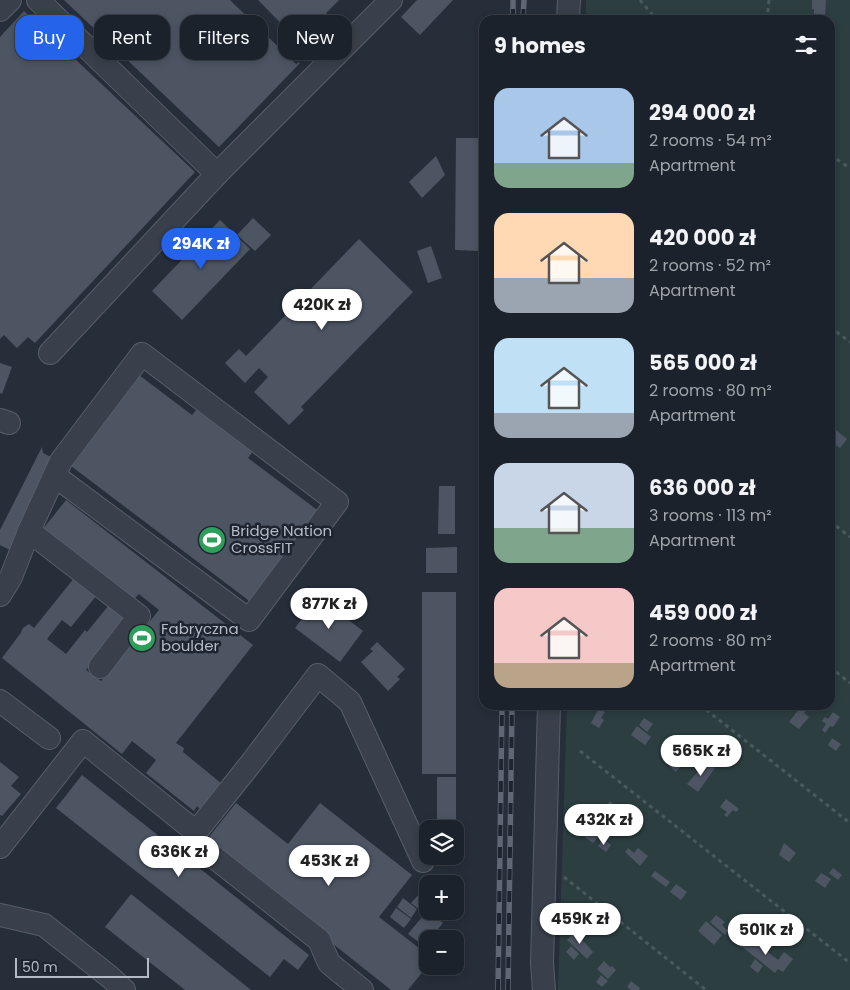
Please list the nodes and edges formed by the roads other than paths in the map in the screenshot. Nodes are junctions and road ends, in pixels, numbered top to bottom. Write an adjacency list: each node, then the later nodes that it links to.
1 (10, 0): 5 (lane)
2 (38, 0): 7 (lane)
3 (391, 0): 7 (lane)
4 (568, 0): 6 (lane)
5 (0, 10)
6 (568, 15)
7 (217, 174): 8 (lane)
8 (50, 353)
9 (55, 476): 9 (lane); 10 (lane)
10 (29, 531): 11 (lane); 12 (lane)
11 (4, 581)
12 (100, 667)
13 (0, 701): 15 (lane)
14 (549, 710): 22 (lane)
15 (49, 738)
16 (196, 832): 17 (lane); 18 (lane); 21 (lane)
17 (0, 847)
18 (419, 852)
19 (0, 915): 20 (lane)
20 (124, 990)
21 (362, 990)
22 (544, 990)

